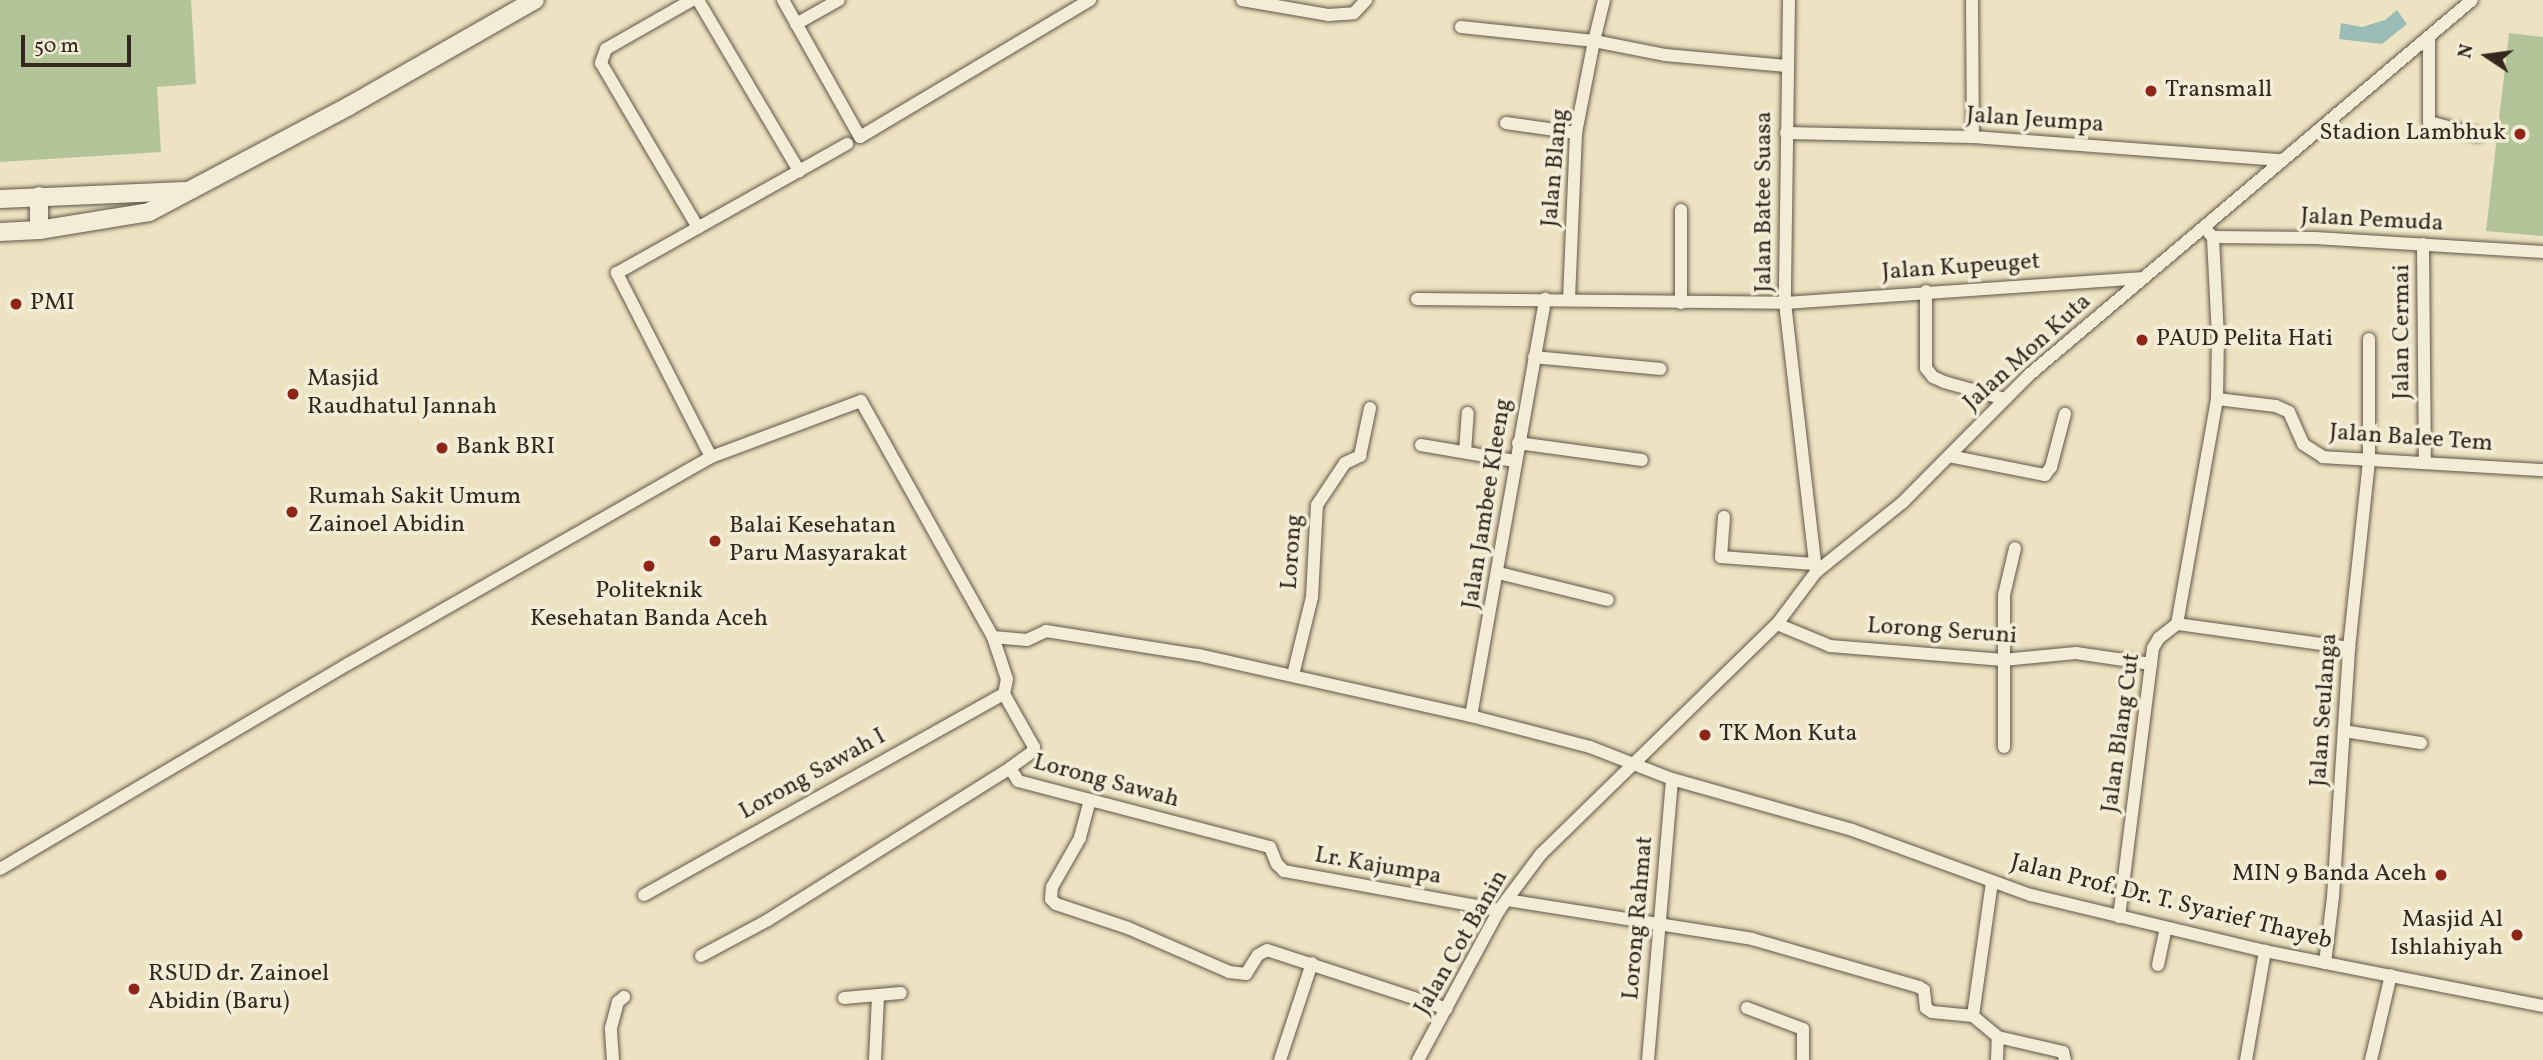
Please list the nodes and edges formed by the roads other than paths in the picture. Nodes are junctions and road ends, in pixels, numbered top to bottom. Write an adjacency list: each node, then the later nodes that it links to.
1 (535, 0): 26 (street)
2 (692, 0): 31 (street)
3 (698, 0): 25 (street)
4 (783, 0): 13 (street)
5 (839, 0): 13 (street)
6 (1090, 0): 13 (street)
7 (1242, 0): 8 (street)
8 (1366, 0)
9 (1604, 0): 16 (street)
10 (1789, 0): 17 (street, Jalan Batee Suasa)
11 (1972, 0): 22 (street)
12 (2472, 0): 15 (street, Jalan Mon Kuta)
13 (796, 24)
14 (1461, 27): 16 (street)
15 (2429, 38): 21 (street); 24 (street, Jalan Mon Kuta)
16 (1594, 41): 17 (street); 19 (street, Jalan Blang)
17 (1787, 66): 20 (street, Jalan Batee Suasa)
18 (1506, 123): 19 (street)
19 (1576, 133): 41 (street, Jalan Blang)
20 (1786, 133): 22 (street, Jalan Jeumpa); 43 (street, Jalan Batee Suasa)
21 (2479, 135)
22 (1973, 137): 24 (street, Jalan Jeumpa)
23 (847, 144): 25 (street)
24 (2281, 160): 30 (street, Jalan Mon Kuta)
25 (799, 172): 31 (street)
26 (185, 191): 27 (street); 32 (street)
27 (39, 196): 28 (street); 32 (street)
28 (0, 199)
29 (1681, 210): 42 (street)
30 (2203, 227): 34 (street); 37 (street, Jalan Mon Kuta)
31 (698, 228): 56 (street)
32 (39, 230): 33 (street)
33 (0, 232)
34 (2213, 237): 35 (street, Jalan Pemuda); 48 (street)
35 (2423, 244): 36 (street, Jalan Pemuda); 60 (street, Jalan Cermai)
36 (2543, 252)
37 (2140, 278): 38 (street, Jalan Kupeuget); 47 (street, Jalan Mon Kuta)
38 (1926, 291): 43 (street, Jalan Kupeuget); 47 (street)
39 (1416, 299): 40 (street, Jalan Kupeuget)
40 (1545, 299): 41 (street, Jalan Kupeuget); 45 (street, Jalan Jambee Kleeng)
41 (1569, 300): 42 (street, Jalan Kupeuget)
42 (1681, 303): 43 (street, Jalan Kupeuget)
43 (1785, 303): 64 (street, Jalan Batee Suasa)
44 (2369, 339): 59 (street, Jalan Seulanga)
45 (1534, 358): 46 (street); 52 (street, Jalan Jambee Kleeng)
46 (1660, 369)
47 (2005, 399): 55 (street, Jalan Mon Kuta)
48 (2217, 399): 59 (street, Jalan Balee Tem); 68 (street)
49 (1370, 408): 73 (street, Lorong)
50 (1468, 413): 54 (street)
51 (2066, 414): 55 (street)
52 (1518, 443): 57 (street); 58 (street, Jalan Jambee Kleeng)
53 (1422, 445): 54 (street)
54 (1465, 452): 58 (street)
55 (1949, 456): 64 (street, Jalan Mon Kuta)
56 (711, 457): 69 (street, Lorong Sawah); 84 (street)
57 (1642, 460)
58 (1515, 461): 65 (street, Jalan Jambee Kleeng)
59 (2369, 461): 60 (street, Jalan Balee Tem); 70 (street, Jalan Seulanga)
60 (2425, 462): 61 (street, Jalan Balee Tem)
61 (2543, 470)
62 (1724, 517): 64 (street)
63 (2015, 548): 71 (street)
64 (1815, 568): 67 (street, Jalan Mon Kuta)
65 (1499, 573): 66 (street); 75 (street, Jalan Jambee Kleeng)
66 (1608, 600)
67 (1777, 624): 71 (street, Lorong Seruni); 79 (street, Jalan Mon Kuta)
68 (2177, 624): 70 (street); 72 (street, Jalan Blang Cut)
69 (993, 637): 73 (street, Jalan Prof. Dr. T. Syarief Thayeb); 74 (street, Lorong Sawah)
70 (2350, 648): 76 (street, Jalan Seulanga)
71 (2003, 660): 72 (street, Lorong Seruni); 78 (street)
72 (2151, 664): 88 (street, Jalan Blang Cut)
73 (1293, 675): 75 (street, Jalan Prof. Dr. T. Syarief Thayeb)
74 (1004, 694): 80 (street, Lorong Sawah); 86 (street, Lorong Sawah I)
75 (1471, 716): 79 (street, Jalan Prof. Dr. T. Syarief Thayeb)
76 (2344, 731): 77 (street); 94 (street, Jalan Seulanga)
77 (2421, 743)
78 (2004, 747)
79 (1637, 762): 81 (street, Jalan Prof. Dr. T. Syarief Thayeb); 87 (street, Jalan Cot Banin)
80 (1010, 768): 82 (street, Lorong Sawah); 92 (street)
81 (1672, 779): 85 (street, Jalan Prof. Dr. T. Syarief Thayeb); 89 (street, Lorong Rahmat)
82 (1090, 800): 83 (street, Lorong Sawah); 93 (street)
83 (1264, 845): 87 (street, Lr. Kajumpa)
84 (0, 869)
85 (1992, 882): 88 (street, Jalan Prof. Dr. T. Syarief Thayeb); 104 (street)
86 (644, 895)
87 (1503, 905): 89 (street, Lr. Kajumpa); 103 (street, Jalan Cot Banin)
88 (2119, 917): 90 (street, Jalan Prof. Dr. T. Syarief Thayeb)
89 (1659, 922): 104 (street, Lr. Kajumpa); 111 (street, Lorong Rahmat)
90 (2165, 928): 91 (street, Jalan Prof. Dr. T. Syarief Thayeb); 95 (street)
91 (2265, 951): 94 (street, Jalan Prof. Dr. T. Syarief Thayeb); 114 (street)
92 (701, 956)
93 (1312, 963): 103 (street); 109 (street)
94 (2325, 963): 96 (street, Jalan Prof. Dr. T. Syarief Thayeb)
95 (2158, 965)
96 (2391, 975): 101 (street, Jalan Prof. Dr. T. Syarief Thayeb); 115 (street)
97 (901, 993): 98 (street)
98 (878, 997): 100 (street); 108 (street)
99 (625, 998): 107 (street)
100 (844, 998)
101 (2543, 1006)
102 (1747, 1008): 106 (street)
103 (1447, 1009): 110 (street, Jalan Cot Banin)
104 (1973, 1016): 105 (street)
105 (1998, 1037): 112 (street); 113 (street)
106 (1802, 1059)
107 (613, 1060)
108 (875, 1060)
109 (1280, 1060)
110 (1418, 1060)
111 (1648, 1060)
112 (1997, 1060)
113 (2066, 1060)
114 (2246, 1060)
115 (2371, 1060)

